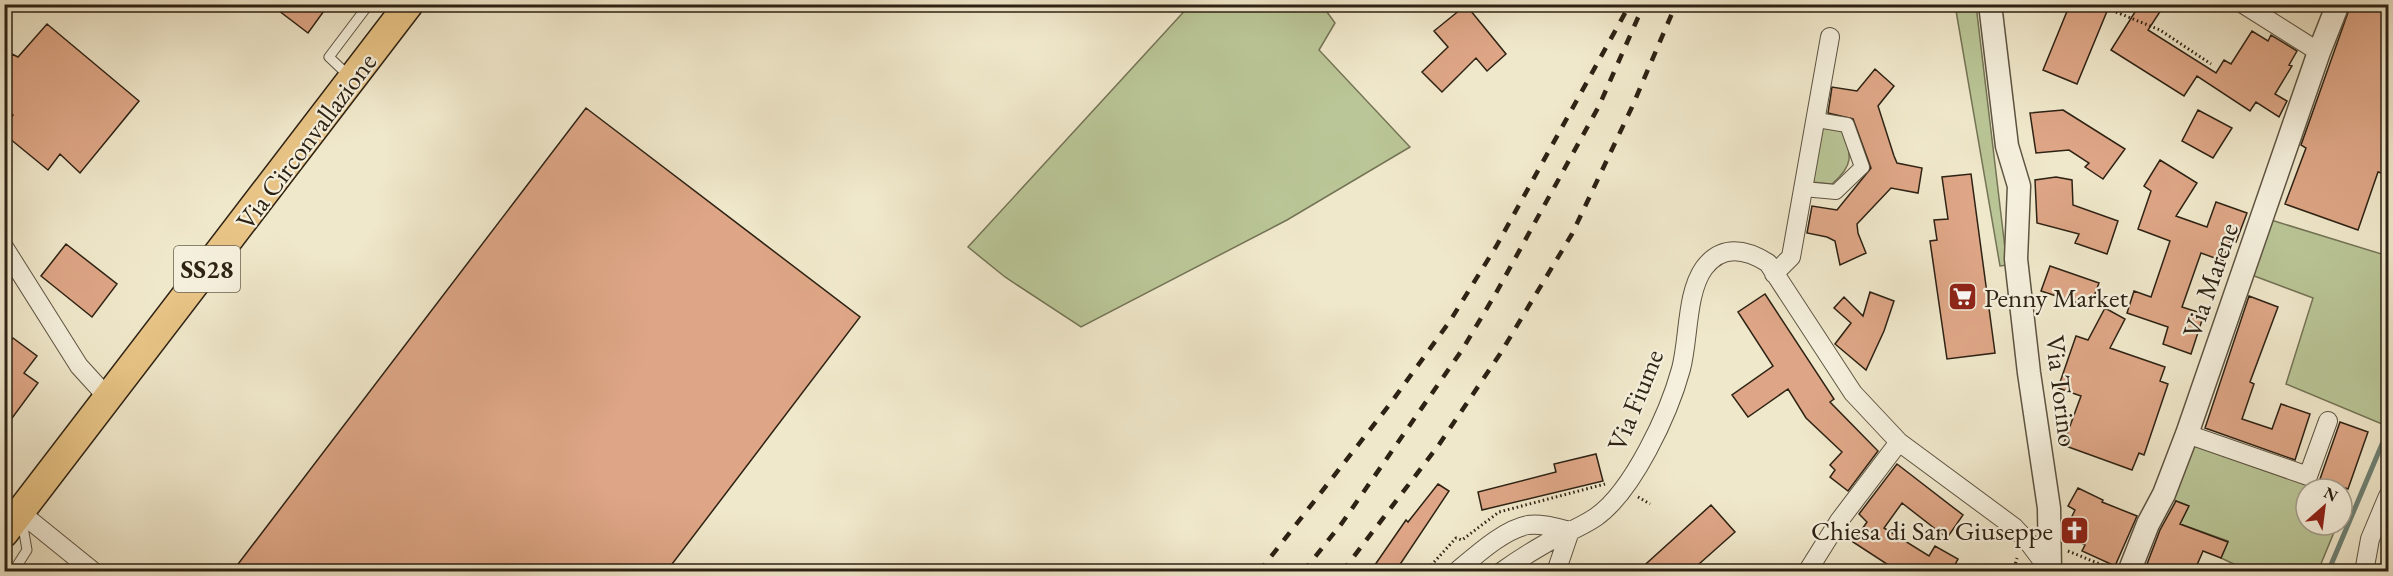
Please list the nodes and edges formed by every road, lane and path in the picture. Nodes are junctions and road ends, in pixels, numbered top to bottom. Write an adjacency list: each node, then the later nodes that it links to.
1 (369, 4): 10 (lane)
2 (410, 4): 10 (main road, Via Circonvallazione / SS28)
3 (1990, 4): 20 (street, Via Torino)
4 (2243, 4): 8 (street)
5 (2337, 4): 8 (street, Via Marene)
6 (2116, 12): 9 (path)
7 (1830, 38): 11 (street)
8 (2319, 52): 17 (street, Via Marene)
9 (2211, 64)
10 (352, 79): 15 (main road, Via Circonvallazione / SS28)
11 (1817, 120): 12 (street); 12 (street)
12 (1803, 189): 14 (street)
13 (4, 247): 15 (street)
14 (1774, 274): 18 (street, Via Fiume); 22 (street, Via Fiume)
15 (109, 399): 21 (main road, Via Circonvallazione / SS28)
16 (2328, 421): 17 (street)
17 (2187, 434): 25 (street, Via Marene)
18 (1899, 442): 23 (street, Via Fiume); 32 (street)
19 (2388, 496): 33 (street)
20 (2049, 516): 23 (street); 26 (street, Via Torino)
21 (13, 523): 27 (lane); 28 (street)
22 (1570, 531): 29 (street); 30 (street, Via Fiume); 31 (street)
23 (2018, 532): 26 (street, Via Fiume)
24 (2064, 549): 25 (path)
25 (2125, 570)
26 (2050, 571)
27 (13, 572)
28 (94, 572)
29 (1456, 572)
30 (1501, 572)
31 (1556, 572)
32 (1807, 572)
33 (2364, 572)

